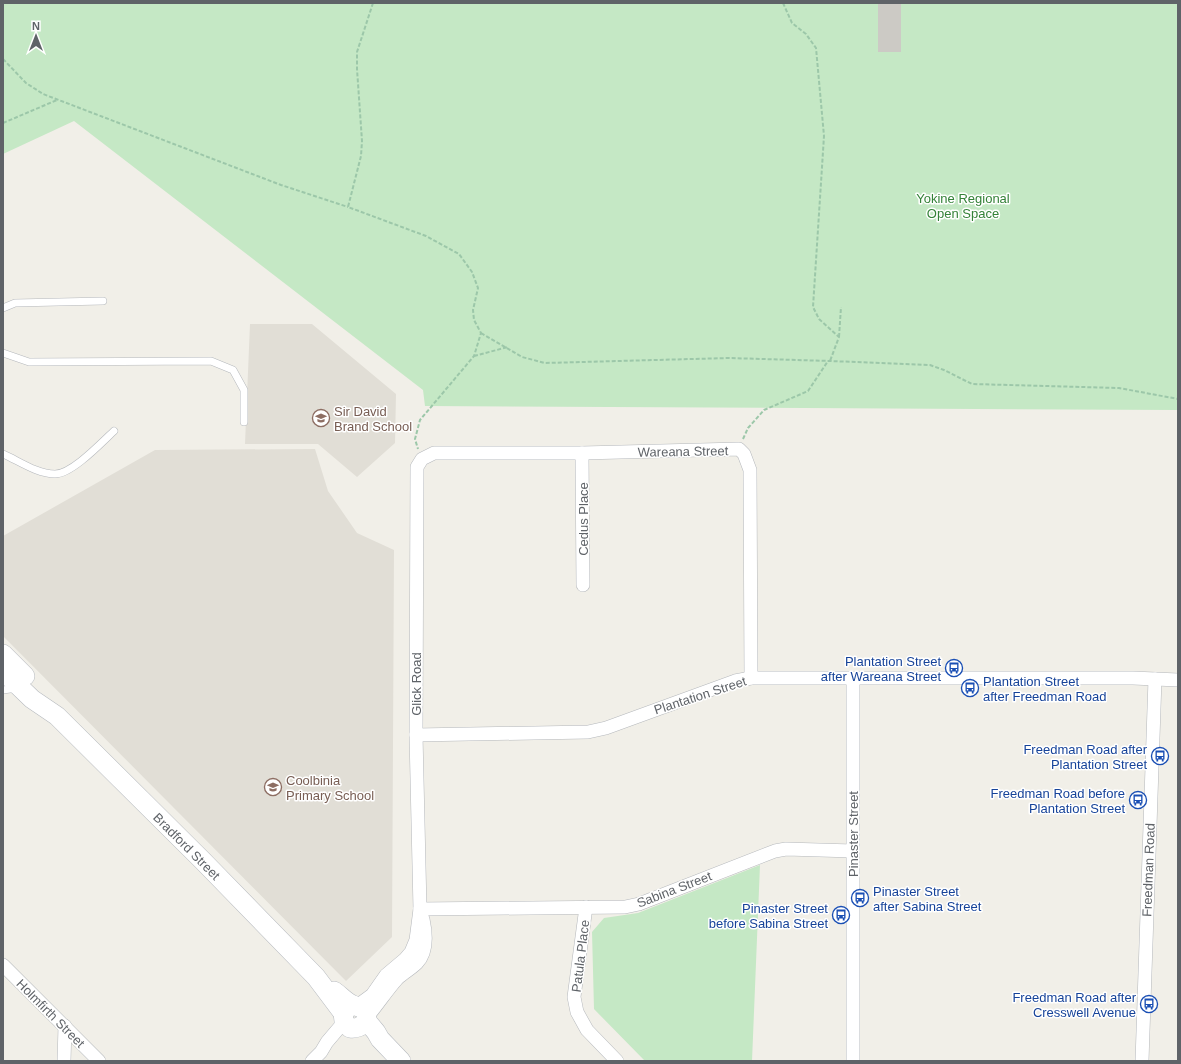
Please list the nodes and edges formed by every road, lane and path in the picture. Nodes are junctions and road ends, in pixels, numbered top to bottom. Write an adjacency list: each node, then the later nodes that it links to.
1 (373, 3): 6 (path)
2 (783, 3): 11 (path)
3 (3, 59): 4 (path)
4 (58, 99): 5 (path); 6 (path)
5 (3, 123)
6 (348, 207): 10 (path)
7 (103, 301): 9 (lane)
8 (841, 307): 11 (path)
9 (3, 308)
10 (481, 333): 12 (path); 14 (path)
11 (839, 337): 15 (path)
12 (508, 347): 14 (path); 15 (path)
13 (3, 352): 17 (lane)
14 (474, 356): 22 (path)
15 (829, 361): 16 (path); 19 (path)
16 (1178, 399)
17 (244, 422)
18 (114, 431): 21 (lane)
19 (739, 449): 20 (street, Wareana Street); 26 (street, Wareana Street)
20 (582, 453): 22 (street, Wareana Street); 23 (street, Cedus Place)
21 (3, 454)
22 (422, 459): 32 (street, Glick Road)
23 (583, 586)
24 (3, 654): 31 (street, Bradford Street)
25 (3, 671): 30 (street, Bradford Street)
26 (751, 678): 27 (street, Plantation Street); 32 (street, Plantation Street)
27 (853, 679): 28 (street, Plantation Street); 33 (street, Pinaster Street)
28 (1156, 679): 29 (street, Plantation Street); 45 (street, Freedman Road)
29 (1178, 680)
30 (11, 689): 31 (street, Bradford Street)
31 (56, 716): 37 (street, Bradford Street)
32 (416, 735): 35 (street, Glick Road)
33 (853, 850): 34 (street, Sabina Street); 44 (street, Pinaster Street)
34 (586, 907): 35 (street, Sabina Street); 43 (street, Patula Place)
35 (420, 909): 37 (street, Glick Road)
36 (3, 965): 38 (street, Holmfirth Street)
37 (355, 1018): 39 (street, Glick Road); 42 (street, Bradford Street)
38 (64, 1026): 40 (street); 41 (street, Holmfirth Street)
39 (316, 1056)
40 (64, 1061)
41 (99, 1061)
42 (401, 1061)
43 (617, 1061)
44 (853, 1061)
45 (1142, 1061)

